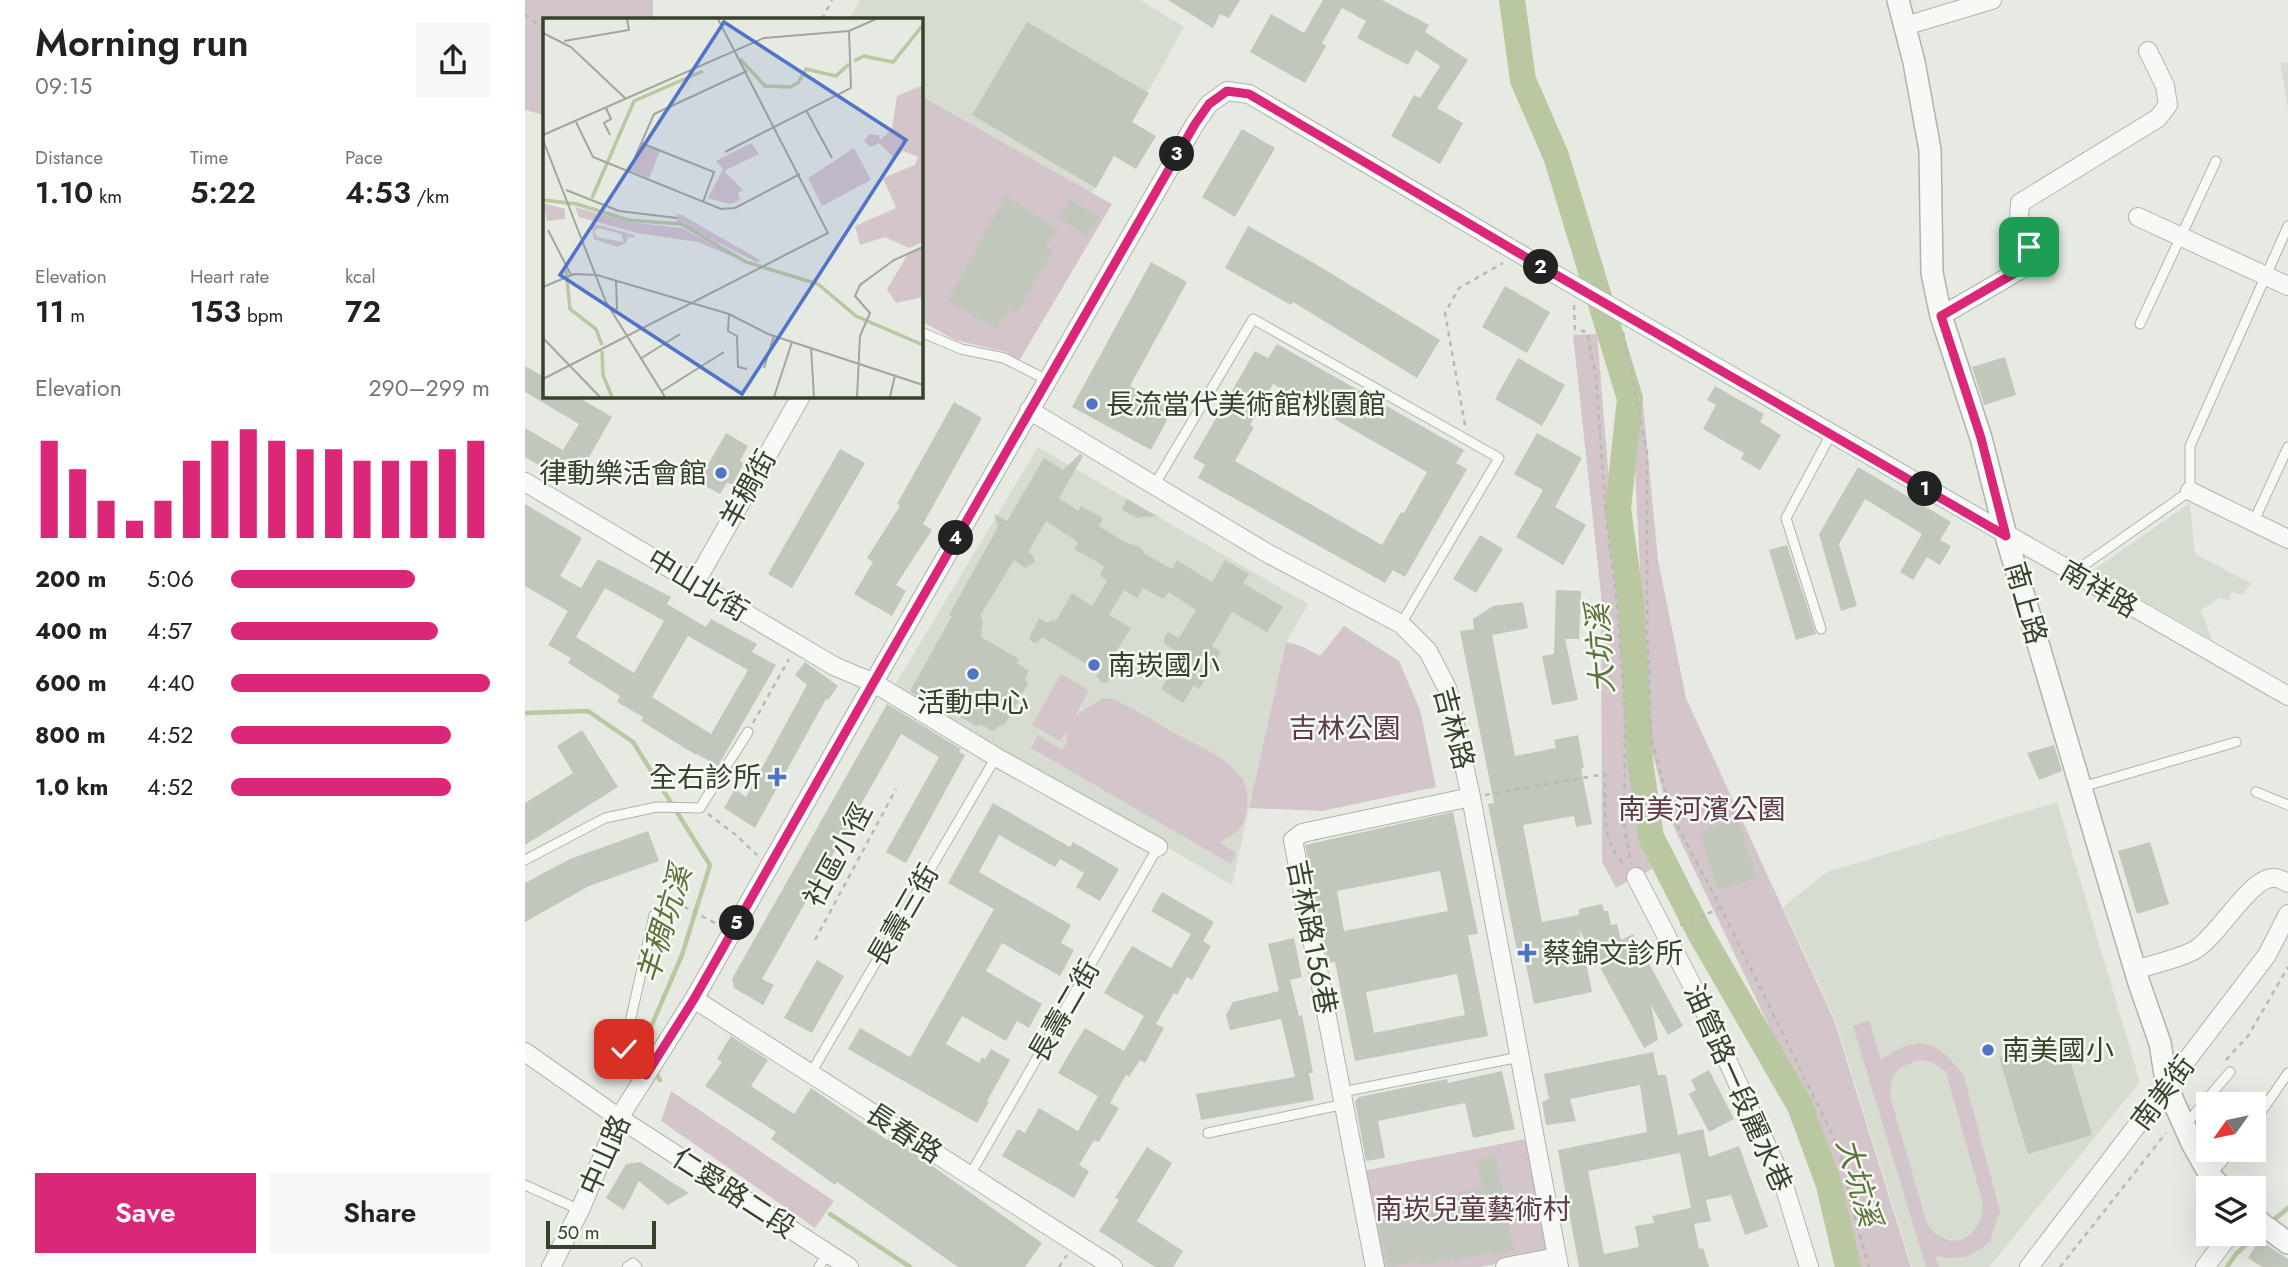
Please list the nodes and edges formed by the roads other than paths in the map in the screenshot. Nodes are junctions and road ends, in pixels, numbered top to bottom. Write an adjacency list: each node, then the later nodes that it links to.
1 (1898, 0): 3 (street, 南上路)
2 (1991, 0): 3 (street)
3 (1905, 26): 12 (street, 南上路)
4 (2148, 51): 12 (street)
5 (2216, 160): 8 (lane)
6 (2138, 217): 8 (street)
7 (2288, 226): 10 (lane)
8 (2181, 237): 10 (street); 13 (lane)
9 (1539, 265): 15 (street, 中山路); 18 (street, 南祥路)
10 (2265, 276): 11 (street); 22 (lane)
11 (2288, 286)
12 (1941, 316): 24 (street, 南上路)
13 (2140, 324)
14 (922, 332): 15 (lane)
15 (1047, 380): 17 (street, 中山路)
16 (800, 397): 27 (street, 羊稠街)
17 (1029, 410): 21 (street, 吉林路); 30 (street, 中山路)
18 (1831, 434): 24 (street, 南祥路); 29 (lane)
19 (2288, 447): 23 (lane)
20 (525, 482): 27 (street, 中山北街)
21 (1155, 484): 28 (street, 吉林路); 28 (lane)
22 (2190, 491): 23 (street); 26 (lane)
23 (2253, 523): 25 (street)
24 (2006, 536): 26 (street, 南祥路); 35 (street, 南上路)
25 (2288, 539)
26 (2072, 573): 31 (street, 南祥路)
27 (695, 583): 30 (street, 中山北街)
28 (1401, 624): 37 (street, 吉林路)
29 (1821, 629)
30 (874, 683): 34 (street, 中山北街); 46 (street, 中山路)
31 (2288, 696)
32 (748, 732): 40 (lane)
33 (2236, 742): 35 (lane)
34 (996, 757): 39 (street, 中山北街); 50 (lane, 長壽三街)
35 (2080, 787): 45 (street, 南上路)
36 (2256, 792): 38 (lane)
37 (1471, 797): 48 (street, 吉林路); 54 (street, 吉林路156巷)
38 (2288, 805)
39 (1158, 847): 59 (lane, 長壽二街)
40 (525, 860)
41 (1636, 877): 75 (street, 油管路一段麗水巷)
42 (2288, 883): 45 (street)
43 (654, 915): 52 (lane)
44 (2288, 915): 53 (street, 南美街)
45 (2135, 970): 53 (street, 南上路)
46 (694, 999): 50 (street, 長春路); 52 (street, 中山路)
47 (525, 1052): 56 (street, 仁愛路二段)
48 (1520, 1056): 54 (lane); 67 (street, 吉林路)
49 (2225, 1069): 57 (lane)
50 (811, 1073): 59 (street, 長春路)
51 (2288, 1073): 55 (lane)
52 (646, 1075): 56 (street, 中山路)
53 (2167, 1087): 57 (street, 南上路); 76 (street, 南美街)
54 (1343, 1098): 58 (lane); 73 (street)
55 (2266, 1105)
56 (619, 1118): 62 (street, 中山路); 66 (street, 仁愛路二段)
57 (2178, 1126): 60 (street, 南上路)
58 (1208, 1133)
59 (970, 1175): 72 (street, 長春路)
60 (2212, 1176)
61 (525, 1185): 62 (lane)
62 (580, 1210): 68 (street, 中山路)
63 (2266, 1227): 64 (street)
64 (2288, 1243)
65 (2221, 1246): 77 (street)
66 (823, 1260): 71 (street, 仁愛路二段)
67 (1558, 1262): 74 (street)
68 (553, 1266)
69 (627, 1267): 70 (lane)
70 (637, 1267)
71 (849, 1267)
72 (1113, 1267)
73 (1375, 1267)
74 (1505, 1267)
75 (1809, 1267)
76 (2029, 1267)
77 (2205, 1267)

